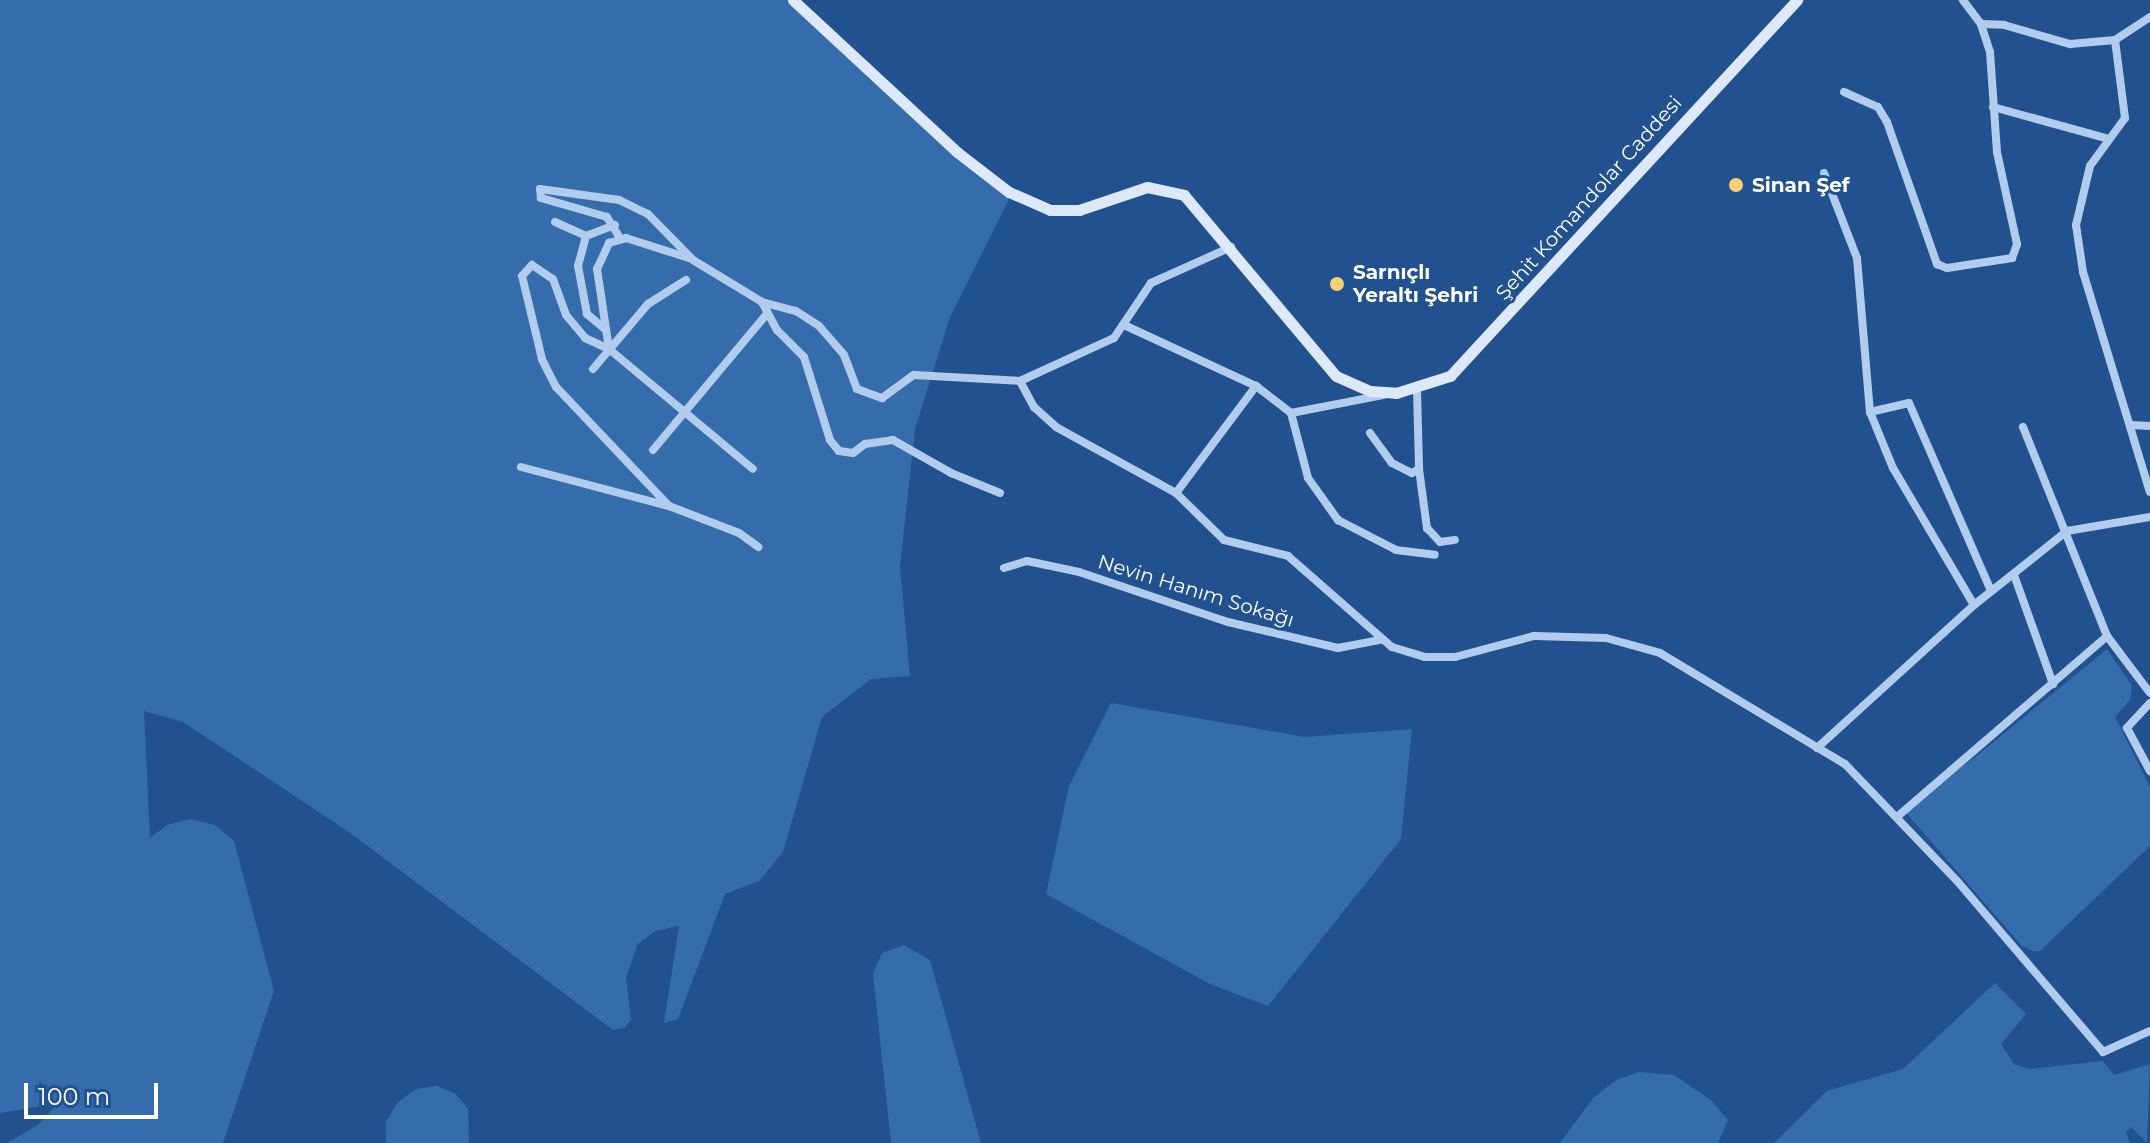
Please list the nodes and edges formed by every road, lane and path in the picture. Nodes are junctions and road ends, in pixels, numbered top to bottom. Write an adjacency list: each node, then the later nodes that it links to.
1 (793, 0): 15 (main road, Şehit Komandolar Caddesi)
2 (1797, 0): 26 (main road, Şehit Komandolar Caddesi)
3 (1963, 0): 5 (street)
4 (2150, 17): 6 (street)
5 (1981, 24): 6 (street); 8 (street)
6 (2115, 40): 9 (street)
7 (1844, 92): 8 (street)
8 (1993, 107): 9 (street)
9 (2109, 139): 31 (street)
10 (1824, 173): 28 (street)
11 (555, 222): 13 (street)
12 (615, 225): 13 (street); 14 (street); 16 (street)
13 (586, 236): 21 (street)
14 (620, 238): 16 (street); 21 (street)
15 (1232, 247): 20 (street); 27 (main road, Şehit Komandolar Caddesi)
16 (693, 260): 18 (street)
17 (686, 280): 22 (street)
18 (762, 302): 19 (street); 24 (street)
19 (766, 315): 29 (street); 40 (street)
20 (1124, 325): 24 (street); 25 (street)
21 (606, 330): 22 (street)
22 (609, 349): 23 (street); 29 (street); 42 (street)
23 (593, 369)
24 (1020, 381): 41 (street)
25 (1256, 386): 30 (street); 41 (street)
26 (1417, 390): 27 (main road, Şehit Komandolar Caddesi); 38 (street)
27 (1396, 393): 30 (street)
28 (1870, 412): 50 (street); 51 (street)
29 (685, 413): 35 (street); 37 (street)
30 (1291, 413): 47 (street)
31 (2131, 425): 32 (street); 39 (street)
32 (2150, 426)
33 (2023, 427): 44 (street)
34 (1370, 433): 38 (street)
35 (653, 450)
36 (521, 467): 42 (street)
37 (753, 469)
38 (1419, 469): 45 (street)
39 (2150, 492)
40 (1000, 493)
41 (1176, 493): 53 (street)
42 (669, 506): 46 (street)
43 (2150, 517): 44 (street)
44 (2067, 531): 49 (street); 52 (street)
45 (1455, 540)
46 (758, 547)
47 (1435, 555)
48 (1004, 568): 53 (street, Nevin Hanım Sokağı)
49 (2014, 575): 50 (street); 54 (street)
50 (1991, 591): 51 (street)
51 (1974, 605): 57 (street)
52 (2107, 636): 54 (street); 55 (street)
53 (1380, 640): 57 (street)
54 (2053, 684): 59 (street)
55 (2150, 693)
56 (2150, 703): 58 (street)
57 (1817, 748): 59 (street)
58 (2150, 771)
59 (1898, 816): 60 (street)
60 (2150, 1031)

